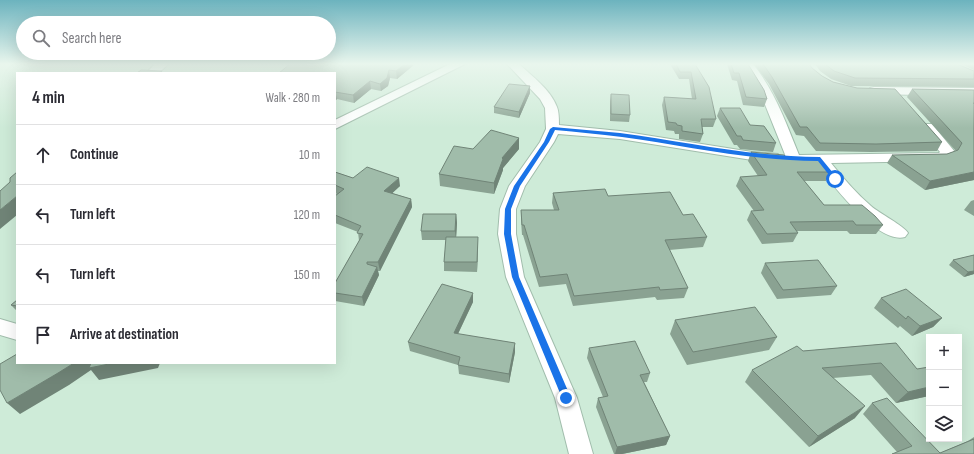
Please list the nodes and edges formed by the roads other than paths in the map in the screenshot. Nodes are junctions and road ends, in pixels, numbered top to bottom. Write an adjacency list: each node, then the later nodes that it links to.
1 (417, 85): 9 (street)
2 (535, 85): 10 (street)
3 (763, 85): 11 (street)
4 (865, 91): 5 (street)
5 (894, 91): 6 (street); 7 (street)
6 (974, 92)
7 (904, 103)
8 (921, 120): 12 (street)
9 (336, 125)
10 (553, 129): 11 (street); 16 (street)
11 (793, 159): 12 (street)
12 (820, 159): 13 (street)
13 (899, 233)
14 (0, 327): 15 (street)
15 (16, 332)
16 (580, 454)

